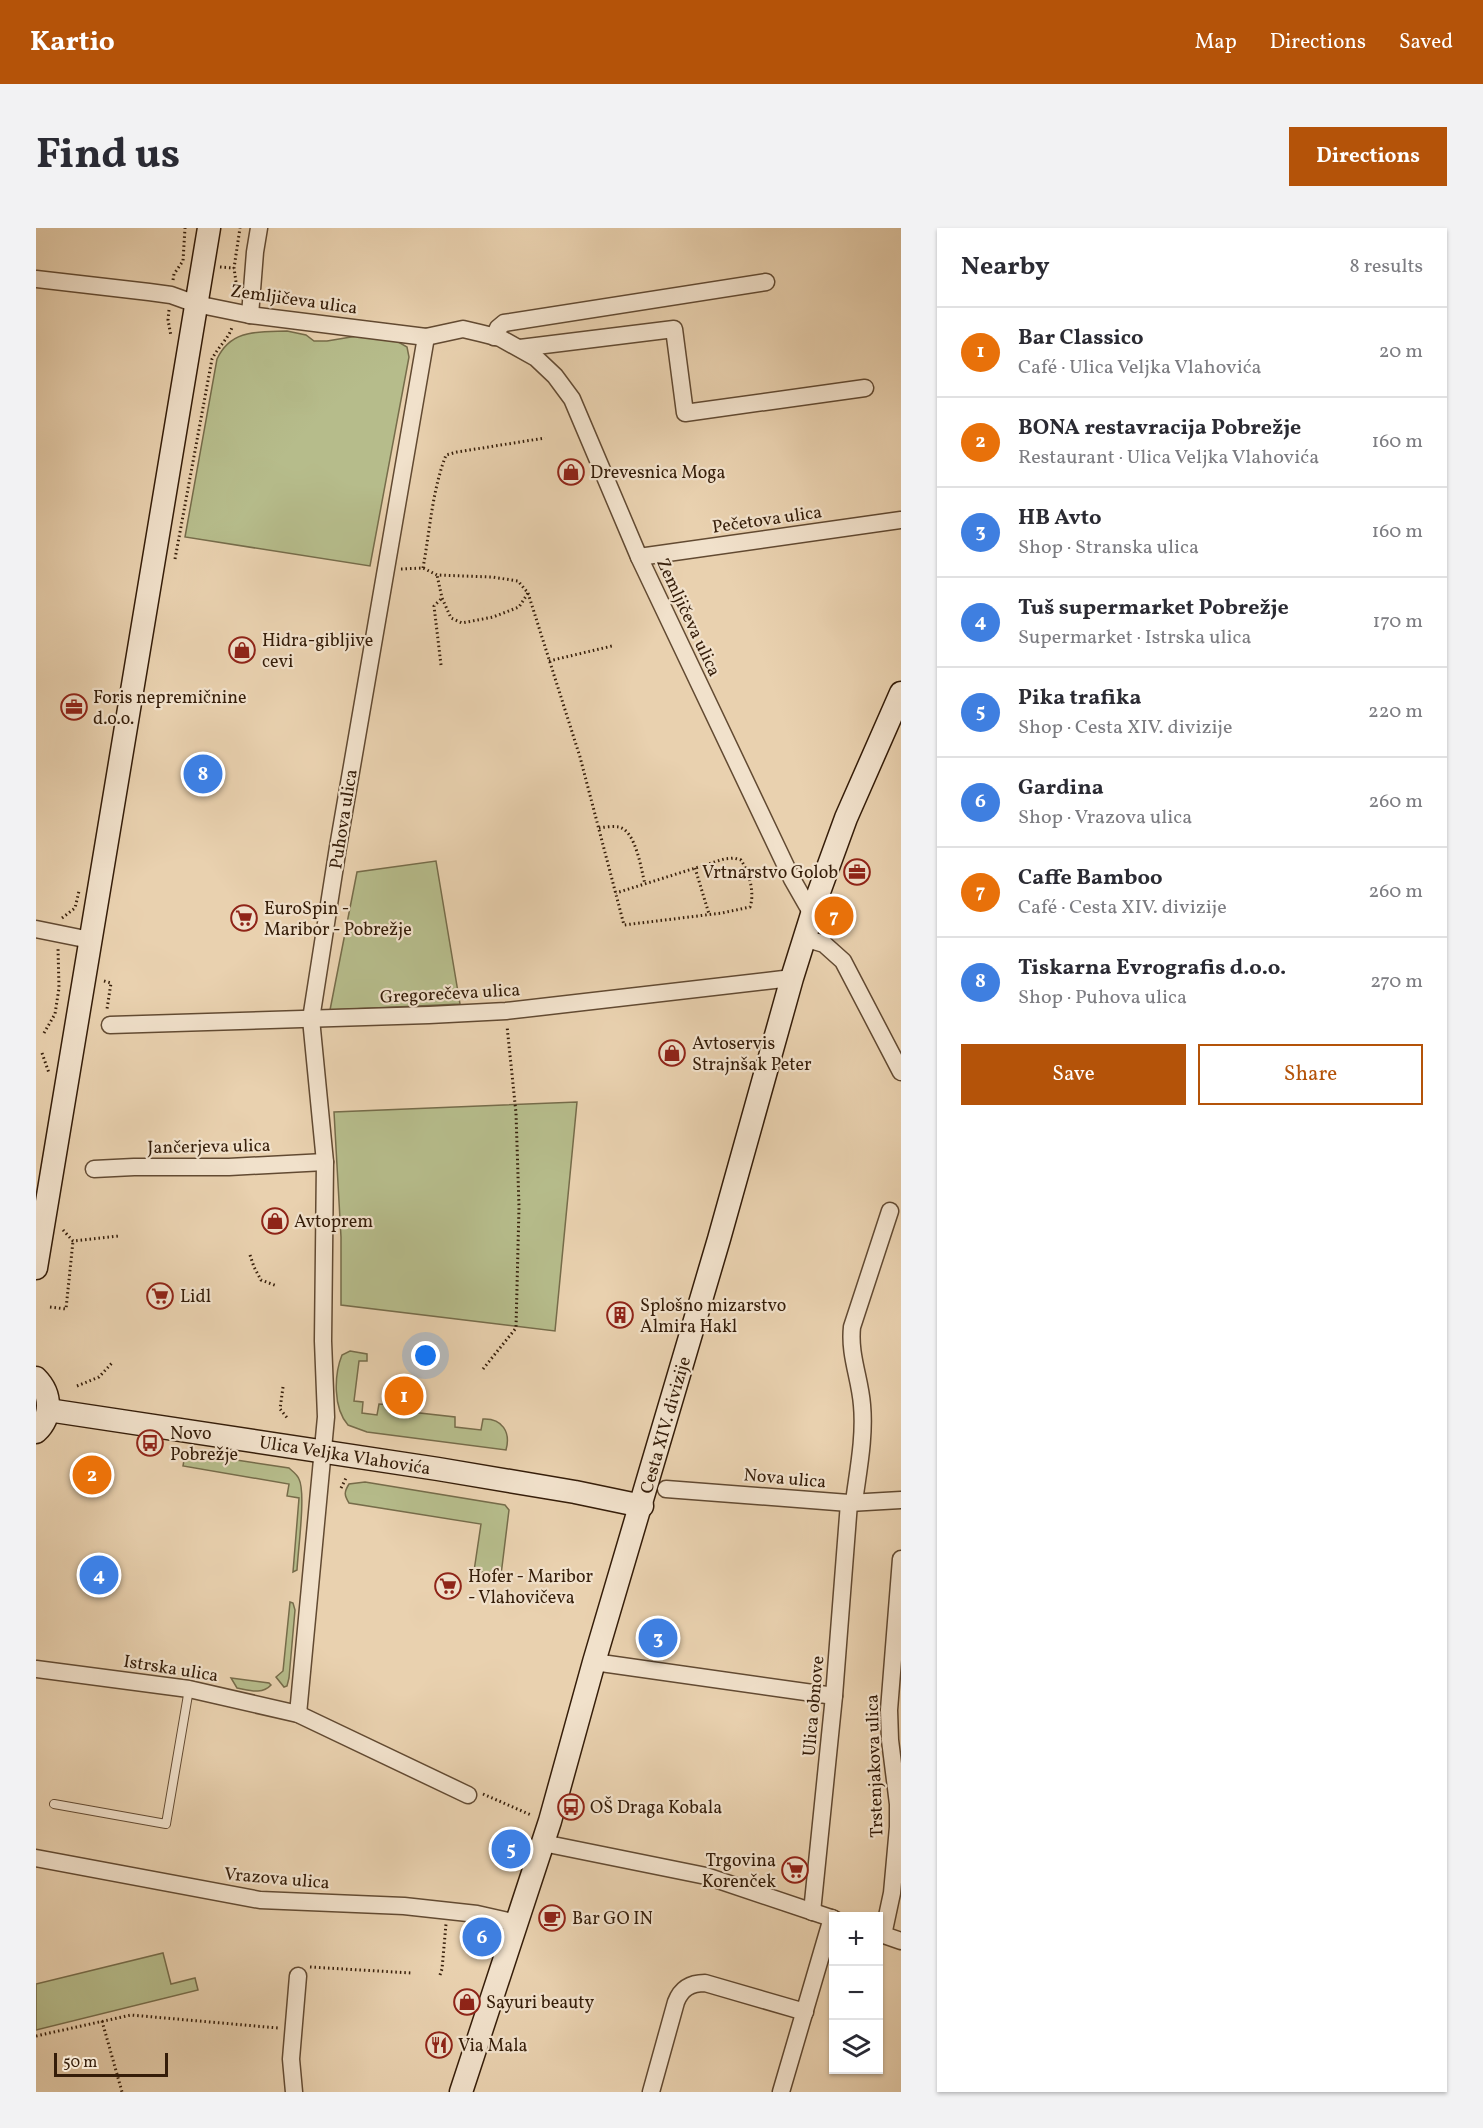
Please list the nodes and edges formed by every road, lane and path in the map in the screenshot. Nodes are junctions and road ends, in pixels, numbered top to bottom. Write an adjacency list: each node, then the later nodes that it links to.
1 (185, 228): 5 (path)
2 (209, 228): 9 (street)
3 (240, 228): 8 (path)
4 (258, 228): 10 (street)
5 (174, 274)
6 (36, 279): 9 (street, Zemljičeva ulica)
7 (766, 282): 13 (street)
8 (237, 285)
9 (196, 304): 10 (street, Zemljičeva ulica); 37 (street)
10 (250, 315): 12 (street, Zemljičeva ulica)
11 (230, 334): 19 (path)
12 (426, 337): 13 (street, Zemljičeva ulica); 21 (street, Puhova ulica)
13 (494, 337): 14 (street, Zemljičeva ulica)
14 (520, 348): 15 (street, Zemljičeva ulica); 18 (street, Zemljičeva ulica)
15 (865, 388)
16 (545, 438): 20 (path)
17 (901, 520): 18 (street, Pečetova ulica)
18 (639, 557): 34 (street, Zemljičeva ulica)
19 (173, 567)
20 (423, 568): 21 (path); 22 (path)
21 (385, 570): 42 (street, Puhova ulica)
22 (437, 575): 23 (path); 24 (path)
23 (528, 593): 24 (path); 26 (path)
24 (442, 598): 27 (path)
25 (612, 646): 26 (path)
26 (549, 661): 29 (path)
27 (441, 665)
28 (901, 693): 34 (street, Cesta XIV. divizije)
29 (599, 828): 31 (path); 32 (path)
30 (695, 868): 31 (path); 33 (path); 33 (path)
31 (645, 884): 32 (path)
32 (616, 893): 33 (path)
33 (709, 914)
34 (812, 914): 36 (street, Cesta XIV. divizije)
35 (36, 929): 37 (street)
36 (804, 938): 39 (street, Cesta XIV. divizije); 45 (street)
37 (90, 940): 53 (street)
38 (57, 955): 44 (path)
39 (792, 978): 41 (street, Gregorečeva ulica); 70 (street, Cesta XIV. divizije)
40 (104, 981): 43 (path)
41 (506, 1011): 42 (street, Gregorečeva ulica); 57 (path)
42 (311, 1019): 43 (street, Gregorečeva ulica); 46 (street, Puhova ulica)
43 (110, 1025)
44 (44, 1032)
45 (901, 1072)
46 (325, 1162): 47 (street, Jančerjeva ulica); 64 (street, Puhova ulica)
47 (94, 1169)
48 (890, 1211): 69 (street, Ulica obnove)
49 (63, 1230): 51 (path)
50 (119, 1236): 51 (path)
51 (73, 1241): 55 (path)
52 (250, 1255): 54 (path)
53 (36, 1268)
54 (278, 1286)
55 (50, 1306)
56 (112, 1363): 59 (path)
57 (483, 1369)
58 (36, 1378): 61 (street)
59 (77, 1386)
60 (283, 1387): 62 (path)
61 (48, 1410): 63 (street); 64 (street, Ulica Veljka Vlahovića)
62 (288, 1419)
63 (36, 1432)
64 (322, 1452): 70 (street, Ulica Veljka Vlahovića); 76 (street)
65 (346, 1478): 66 (path)
66 (341, 1488)
67 (666, 1489): 69 (street, Nova ulica)
68 (901, 1500): 69 (street, Nova ulica)
69 (852, 1502): 75 (street, Ulica obnove)
70 (642, 1506): 72 (street, Cesta XIV. divizije)
71 (901, 1559): 86 (street, Trstenjakova ulica)
72 (594, 1662): 75 (street); 80 (street, Cesta XIV. divizije)
73 (36, 1669): 74 (street, Istrska ulica)
74 (189, 1689): 76 (street, Istrska ulica); 78 (lane)
75 (834, 1696): 83 (street, Ulica obnove)
76 (298, 1714): 77 (street, Istrska ulica)
77 (472, 1793): 79 (path)
78 (54, 1804)
79 (531, 1815)
80 (543, 1843): 83 (street); 85 (street, Cesta XIV. divizije)
81 (36, 1858): 82 (street, Vrazova ulica)
82 (446, 1911): 85 (street, Vrazova ulica); 91 (path)
83 (812, 1912): 84 (street)
84 (829, 1918)
85 (517, 1923): 99 (street, Cesta XIV. divizije)
86 (883, 1927)
87 (829, 1932): 93 (street)
88 (883, 1935): 89 (street)
89 (901, 1941)
90 (411, 1973): 92 (path)
91 (440, 1975)
92 (298, 1976): 95 (street)
93 (805, 2012): 100 (street); 101 (street)
94 (102, 2021): 95 (path); 96 (path); 97 (path)
95 (292, 2029): 98 (street)
96 (36, 2037)
97 (122, 2092)
98 (294, 2092)
99 (461, 2092)
100 (651, 2092)
101 (781, 2092)

